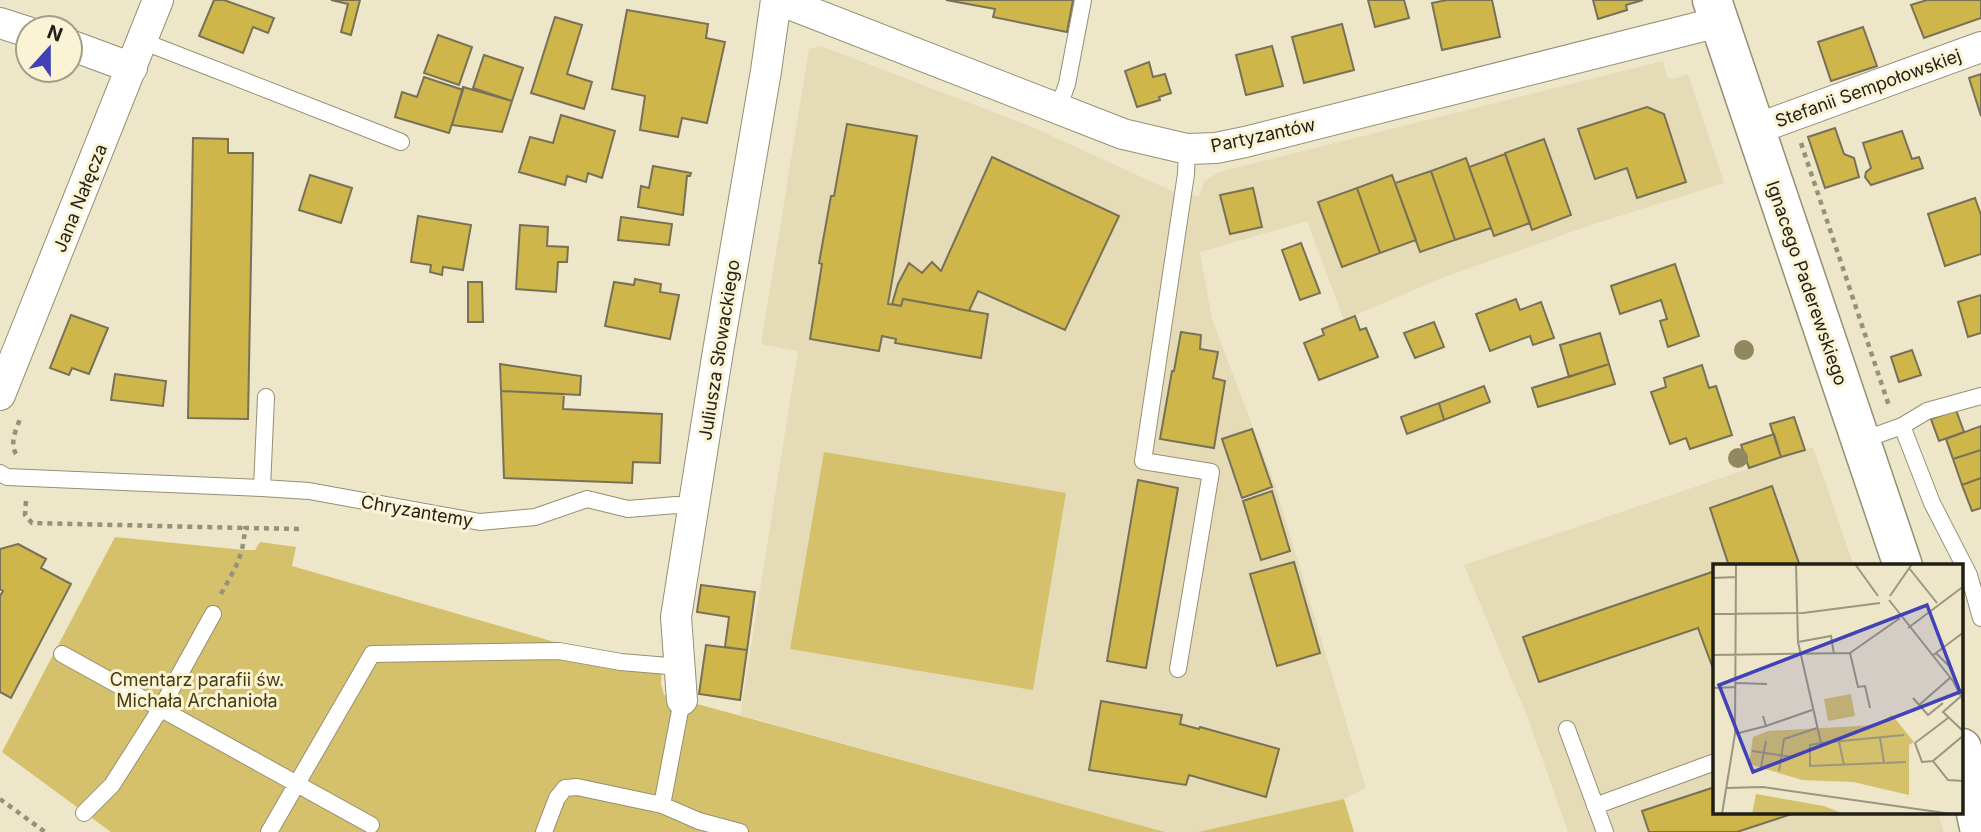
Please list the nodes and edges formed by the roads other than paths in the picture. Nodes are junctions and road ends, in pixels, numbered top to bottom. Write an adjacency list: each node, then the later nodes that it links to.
1 (158, 0): 7 (street, Jana Nałęcza)
2 (777, 0): 8 (street, Partyzantów); 19 (street, Juliusza Słowackiego)
3 (1083, 0): 8 (lane)
4 (1715, 11): 9 (street, Ignacego Paderewskiego); 11 (street, Partyzantów)
5 (84, 47): 7 (street)
6 (1981, 47): 9 (street, Stefanii Sempołowskiej)
7 (137, 55): 10 (lane); 12 (street, Jana Nałęcza)
8 (1058, 109): 11 (street, Partyzantów)
9 (1756, 129): 16 (street, Ignacego Paderewskiego)
10 (401, 142)
11 (1187, 149): 27 (lane)
12 (0, 395)
13 (1981, 396): 15 (lane)
14 (266, 397): 18 (lane)
15 (1902, 426): 16 (lane); 21 (lane)
16 (1860, 440): 20 (street, Ignacego Paderewskiego)
17 (0, 473): 18 (lane, Chryzantemy)
18 (262, 488): 19 (lane, Chryzantemy)
19 (694, 506): 26 (street, Juliusza Słowackiego)
20 (1902, 564)
21 (1964, 564)
22 (1964, 565): 24 (lane)
23 (212, 614): 29 (lane)
24 (1981, 618)
25 (62, 654): 29 (lane)
26 (680, 667): 28 (street, Juliusza Słowackiego); 35 (lane)
27 (1178, 669)
28 (682, 700): 36 (lane)
29 (161, 708): 35 (lane); 38 (lane)
30 (1567, 729): 37 (lane)
31 (1964, 732): 33 (street)
32 (1964, 757): 44 (street)
33 (1981, 760)
34 (1713, 763): 37 (lane)
35 (297, 783): 39 (lane); 40 (lane)
36 (662, 805): 41 (lane); 42 (lane)
37 (1595, 806): 43 (lane)
38 (84, 813)
39 (371, 825)
40 (270, 832)
41 (544, 832)
42 (740, 832)
43 (1605, 832)
44 (1980, 832)

